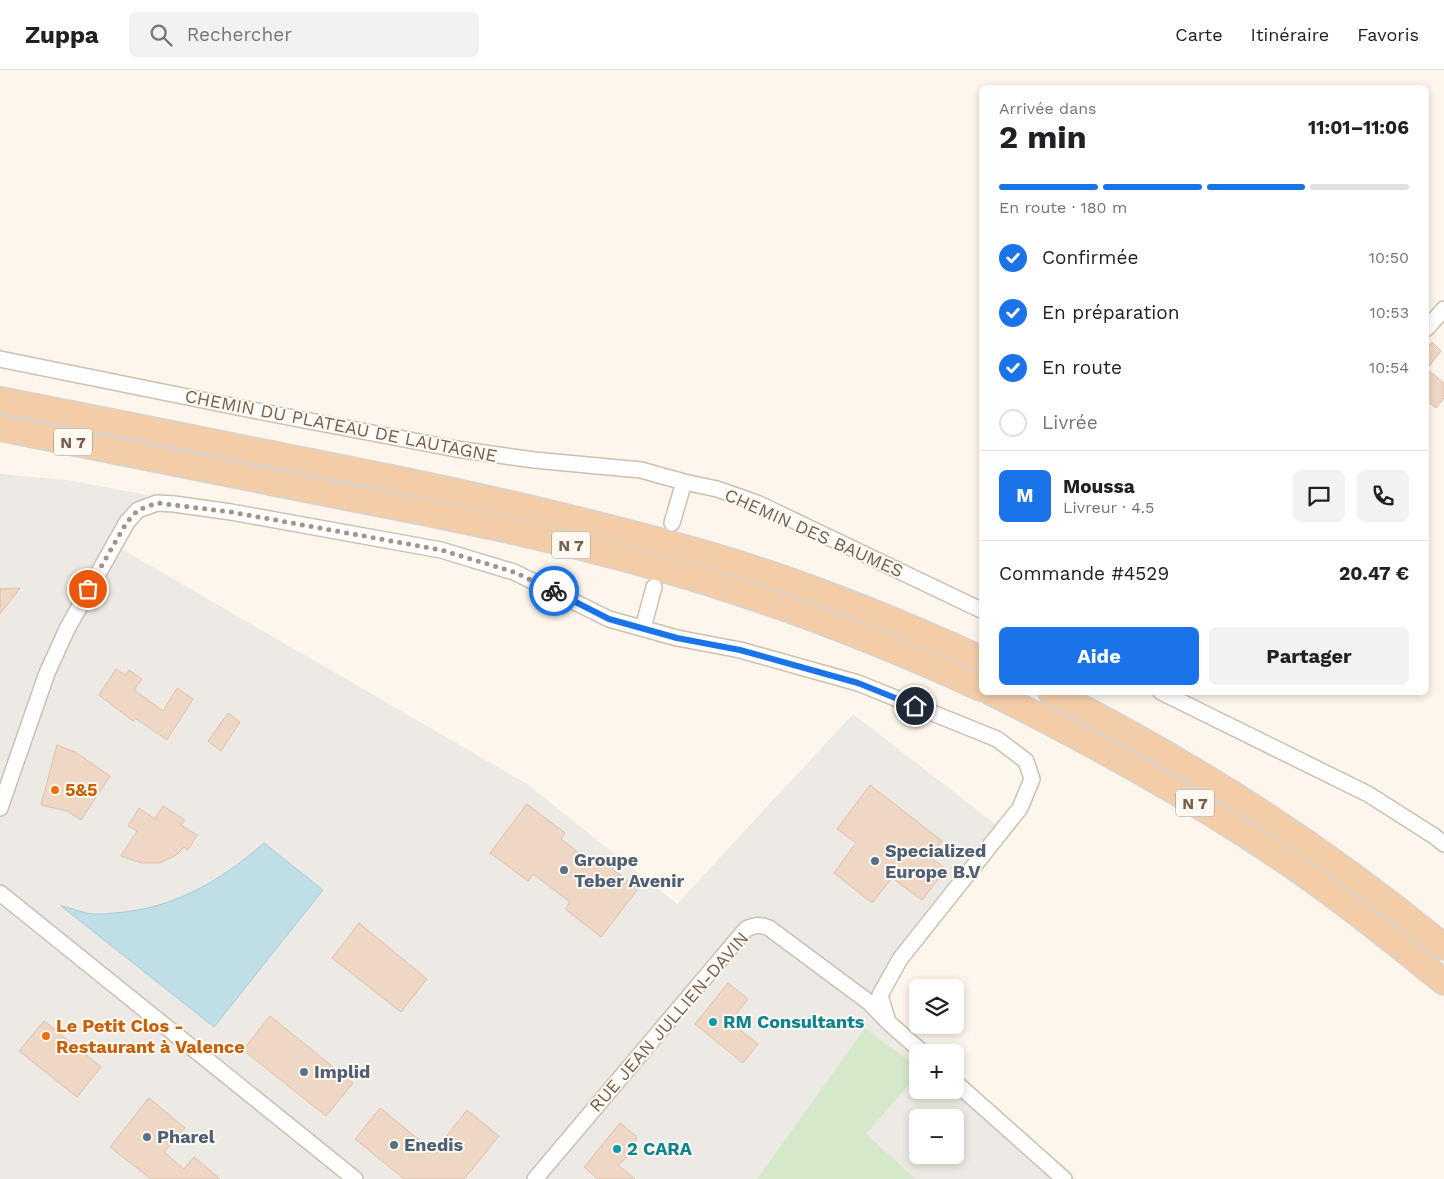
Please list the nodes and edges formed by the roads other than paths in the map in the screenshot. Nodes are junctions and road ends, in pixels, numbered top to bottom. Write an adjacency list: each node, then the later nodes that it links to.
1 (1444, 309): 2 (street)
2 (1429, 326)
3 (0, 359): 6 (street, CHEMIN DU PLATEAU DE LAUTAGNE)
4 (0, 400): 11 (highway, N 7)
5 (0, 428): 12 (highway, N 7)
6 (684, 482): 7 (street); 9 (street, CHEMIN DES BAUMES)
7 (672, 524)
8 (654, 587): 10 (street)
9 (979, 609)
10 (643, 628): 16 (street); 21 (street)
11 (979, 658)
12 (979, 687)
13 (997, 695): 20 (highway, N 7)
14 (1057, 695): 19 (highway, N 7)
15 (1167, 695): 17 (street)
16 (0, 808)
17 (1444, 844)
18 (0, 893): 24 (street)
19 (1444, 947)
20 (1444, 982)
21 (888, 1022): 22 (street); 25 (street, RUE JEAN JULLIEN-DAVIN)
22 (913, 1044)
23 (964, 1090): 26 (street)
24 (355, 1179)
25 (535, 1179)
26 (1064, 1179)

